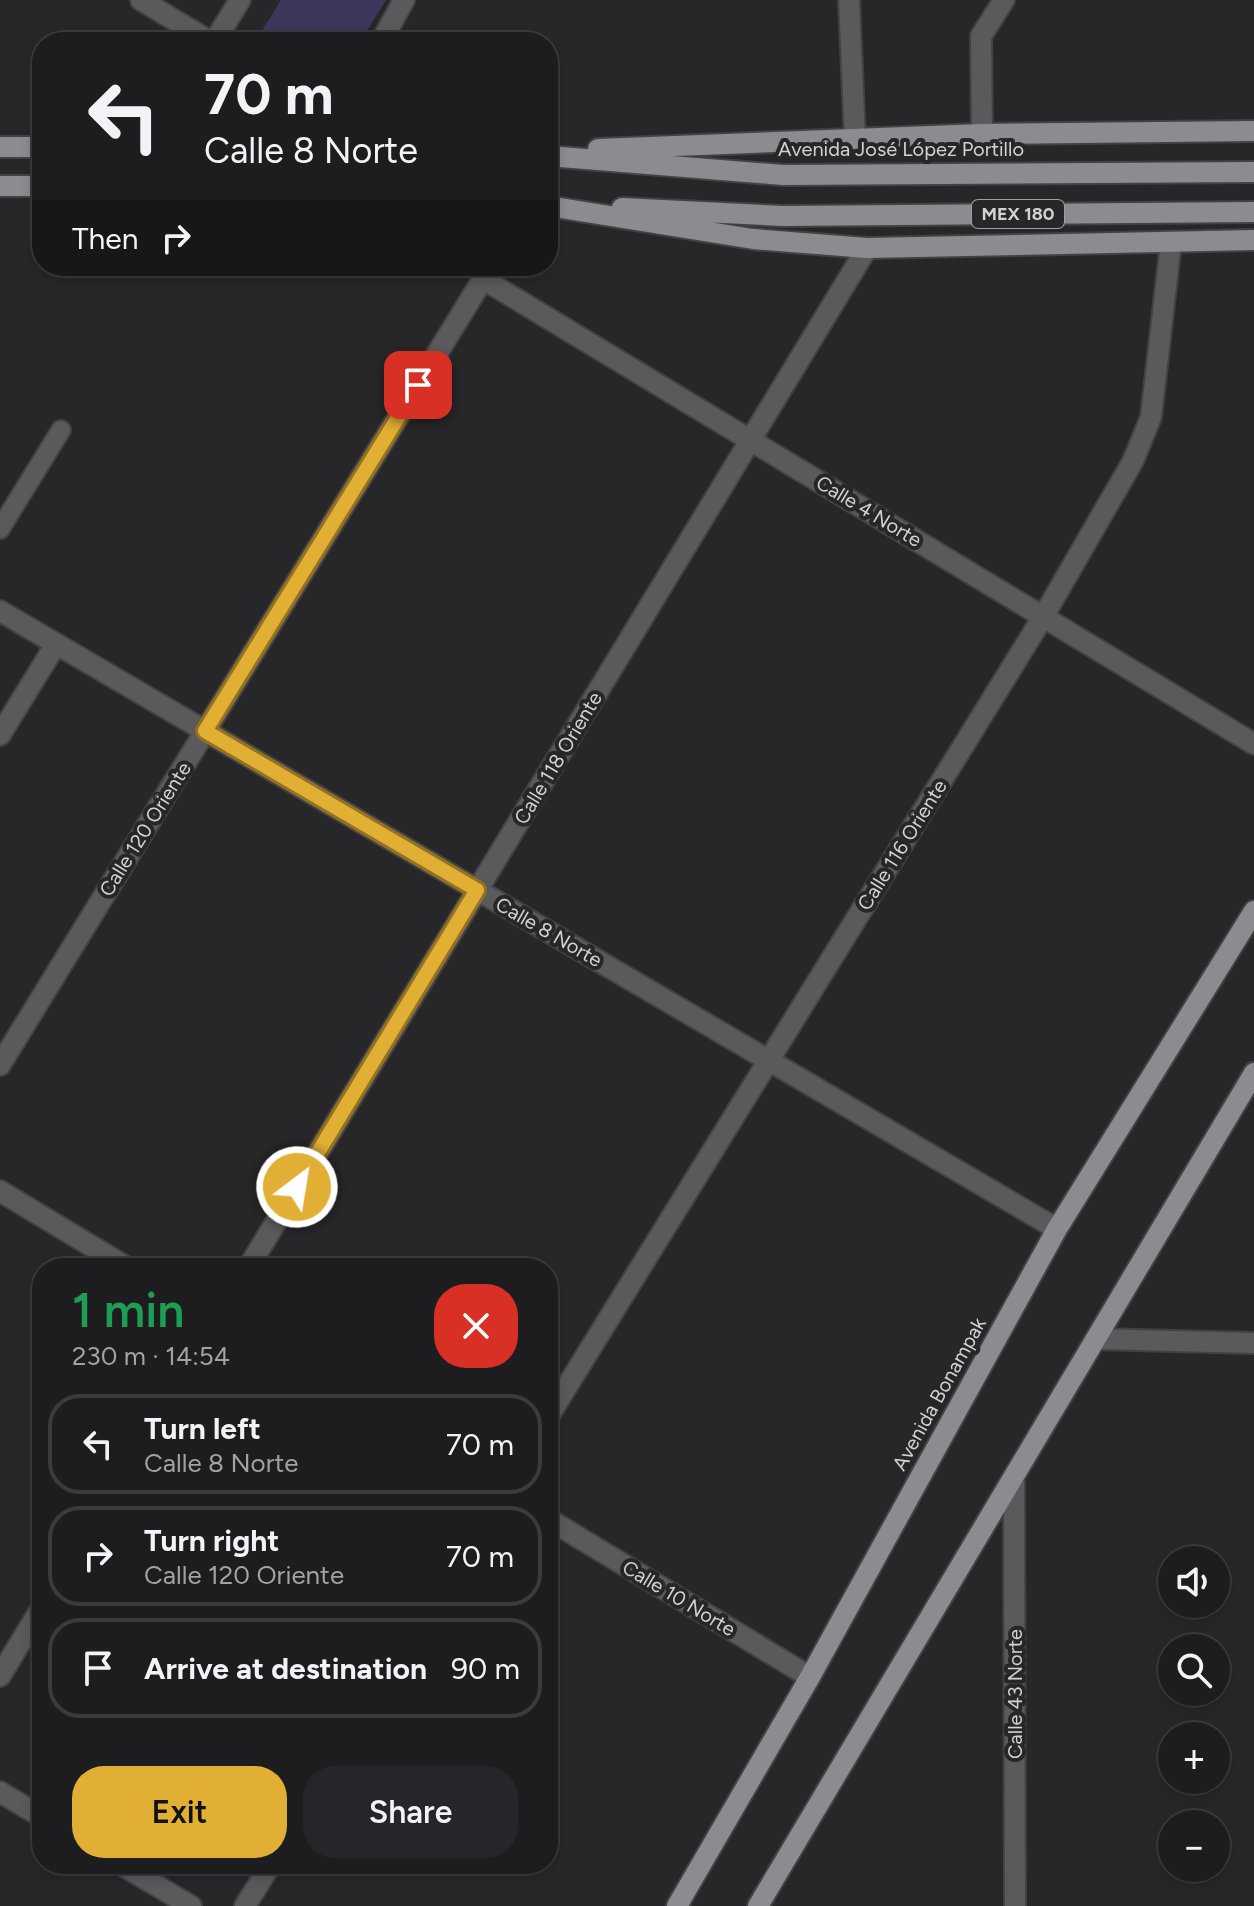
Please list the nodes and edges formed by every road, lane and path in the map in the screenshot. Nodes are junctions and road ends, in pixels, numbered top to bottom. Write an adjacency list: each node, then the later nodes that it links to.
1 (141, 0): 6 (street)
2 (240, 0): 7 (street)
3 (404, 0): 8 (street)
4 (849, 0): 11 (street)
5 (1004, 0): 10 (street)
6 (195, 32)
7 (219, 32)
8 (386, 32)
9 (1254, 131): 10 (main road)
10 (982, 134): 11 (main road)
11 (855, 140): 14 (main road)
12 (0, 147): 13 (main road)
13 (32, 147)
14 (558, 153)
15 (558, 155): 16 (main road, Avenida José López Portillo / MEX 180)
16 (1254, 172)
17 (0, 186): 18 (main road)
18 (32, 186)
19 (558, 205): 21 (main road, MEX 180)
20 (558, 207): 24 (main road)
21 (1254, 212)
22 (1254, 240): 23 (main road)
23 (1171, 242): 24 (main road); 31 (street, Calle 116 Oriente)
24 (867, 248): 28 (street, Calle 118 Oriente)
25 (485, 276): 33 (street, Calle 120 Oriente)
26 (493, 276): 28 (street, Calle 4 Norte)
27 (61, 430): 29 (lane)
28 (751, 440): 31 (street, Calle 4 Norte); 36 (street, Calle 118 Oriente)
29 (0, 529)
30 (0, 611): 32 (street, Calle 8 Norte)
31 (1043, 617): 35 (street, Calle 4 Norte); 38 (street, Calle 116 Oriente)
32 (56, 644): 33 (street, Calle 8 Norte); 34 (street)
33 (205, 731): 36 (street, Calle 8 Norte); 39 (street, Calle 120 Oriente)
34 (0, 735)
35 (1254, 744)
36 (477, 890): 38 (street, Calle 8 Norte); 44 (street, Calle 118 Oriente)
37 (1254, 911): 42 (main road, Avenida Bonampak)
38 (769, 1061): 42 (street, Calle 8 Norte); 47 (street, Calle 116 Oriente)
39 (0, 1065)
40 (1254, 1073): 45 (main road)
41 (0, 1191): 43 (street)
42 (1057, 1229): 52 (main road, Avenida Bonampak)
43 (111, 1258)
44 (254, 1258)
45 (1096, 1339): 46 (street); 48 (main road)
46 (1254, 1343)
47 (558, 1401)
48 (1014, 1482): 60 (main road); 61 (street, Calle 43 Norte)
49 (558, 1525): 52 (street, Calle 10 Norte)
50 (32, 1623): 51 (street)
51 (0, 1676)
52 (810, 1677): 59 (main road, Avenida Bonampak)
53 (0, 1792): 54 (street)
54 (32, 1811)
55 (137, 1874): 57 (street)
56 (265, 1874): 58 (street)
57 (191, 1906)
58 (245, 1906)
59 (677, 1906)
60 (758, 1906)
61 (1015, 1906)

